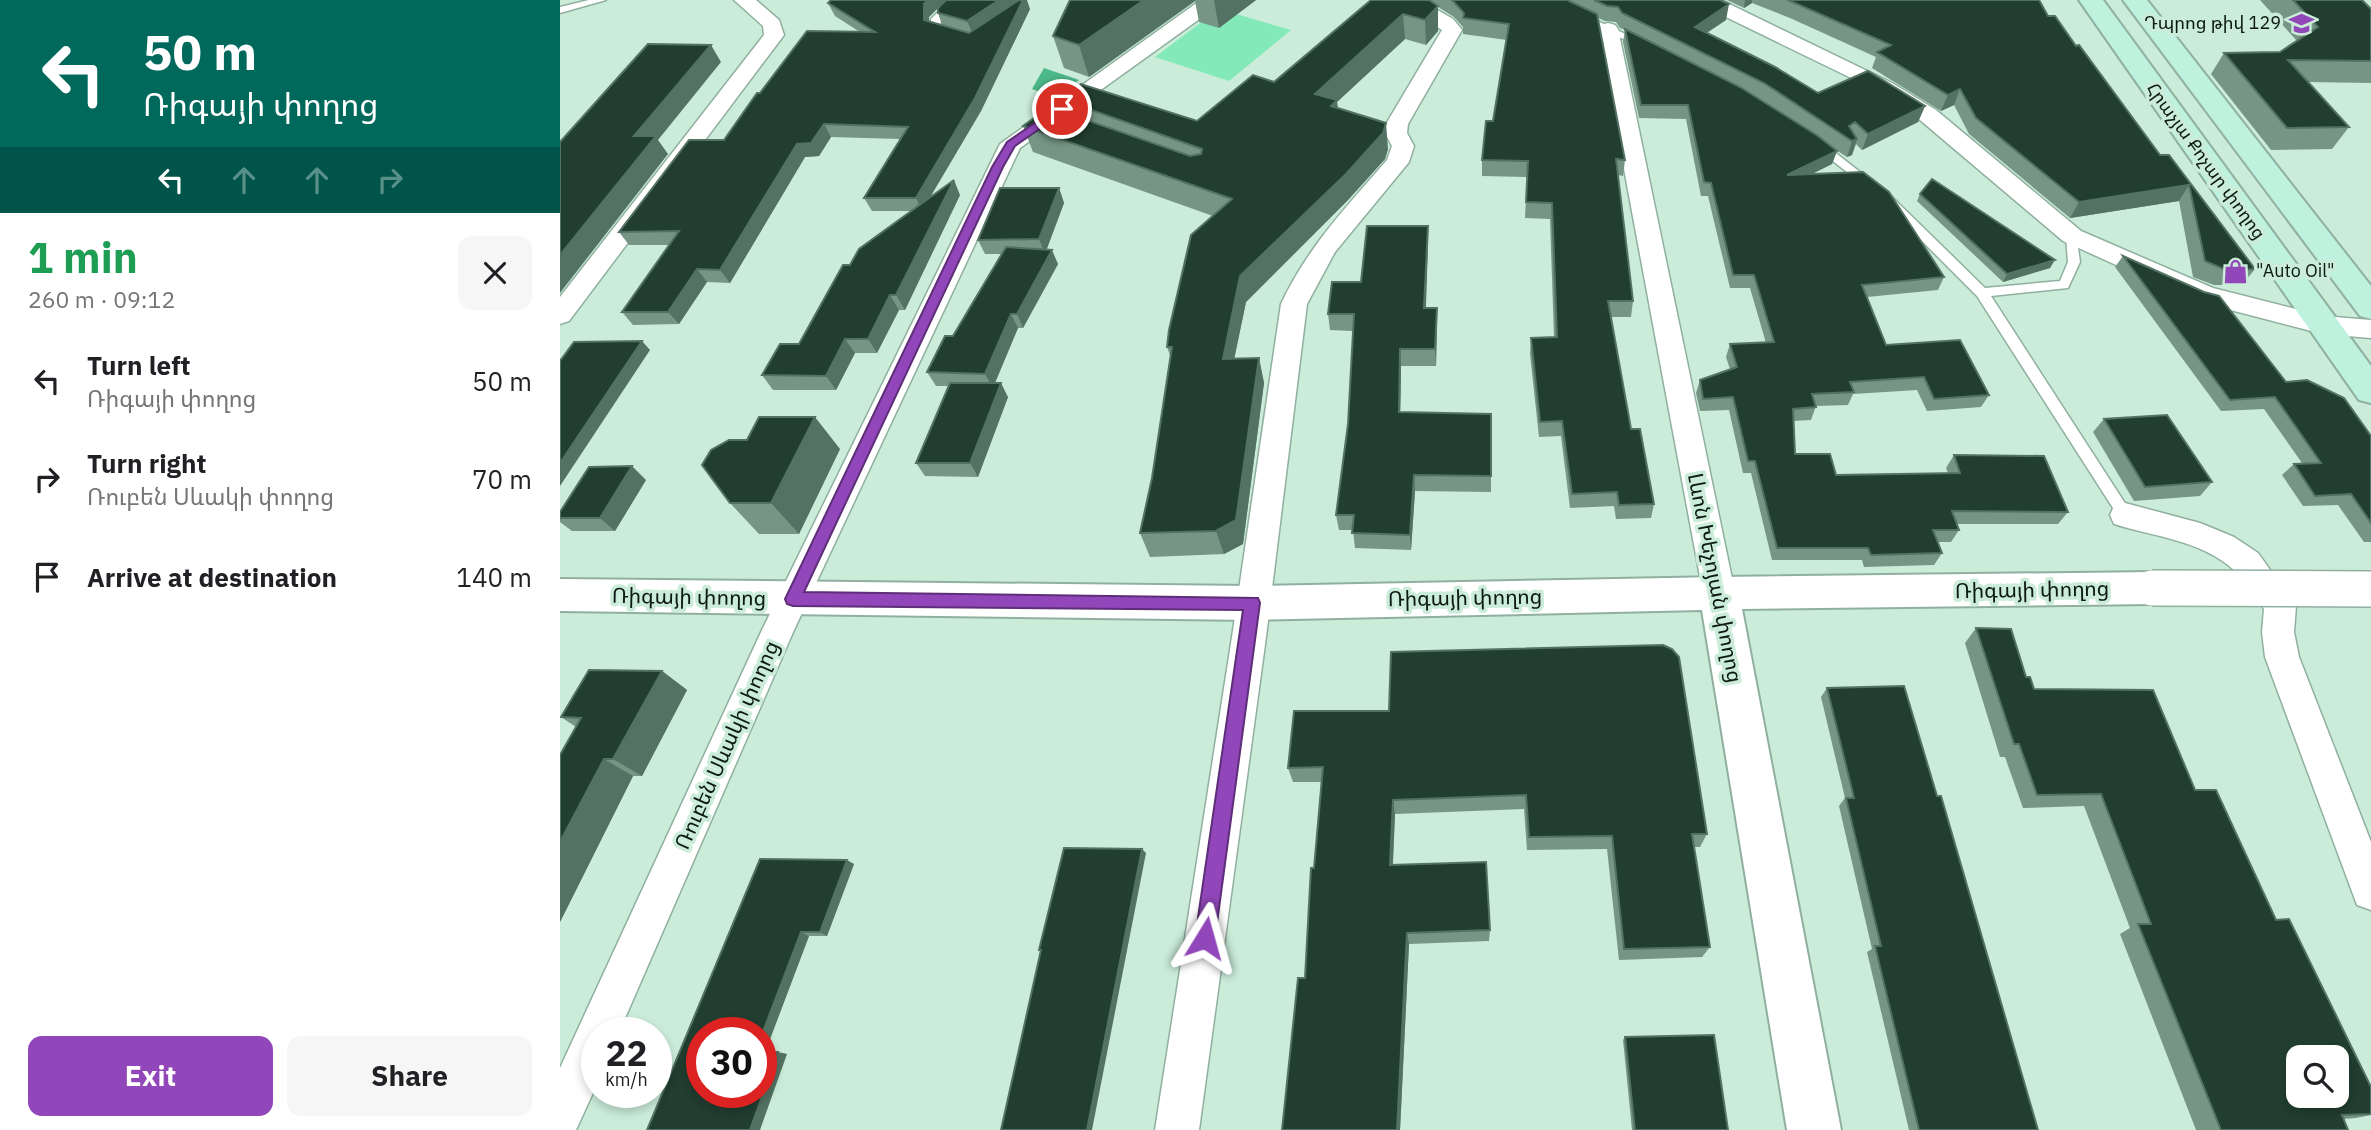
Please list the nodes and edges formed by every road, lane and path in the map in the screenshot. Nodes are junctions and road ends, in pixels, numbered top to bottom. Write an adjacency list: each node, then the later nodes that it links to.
1 (601, 0): 10 (lane)
2 (744, 0): 18 (street)
3 (955, 0): 12 (lane)
4 (1406, 0): 27 (street)
5 (1544, 0): 11 (lane)
6 (1706, 0): 15 (street)
7 (2091, 0): 19 (main road, Հրաչյա Քոչար փողոց)
8 (2135, 0): 17 (main road, Հրաչյա Քոչար փողոց)
9 (1205, 6): 26 (street, Ռուբեն Սևակի փողոց)
10 (560, 10)
11 (1608, 29): 13 (lane); 24 (street, Լևոն Խեչոյան փողոց)
12 (961, 37)
13 (1655, 50)
14 (1808, 138): 16 (lane)
15 (2072, 236): 16 (lane); 19 (street)
16 (1982, 293): 22 (lane)
17 (2371, 308)
18 (560, 314)
19 (2323, 325): 20 (street); 21 (main road, Հրաչյա Քոչար փողոց)
20 (2371, 329)
21 (2371, 391)
22 (2125, 514): 28 (street)
23 (2371, 589): 24 (street, Ռիգայի փողոց, bridge)
24 (1719, 593): 27 (street, Ռիգայի փողոց); 33 (street, Լևոն Խեչոյան փողոց)
25 (560, 595): 26 (street, Ռիգայի փողոց)
26 (793, 599): 27 (street, Ռիգայի փողոց); 29 (street, Ռուբեն Սևակի փողոց)
27 (1252, 603): 32 (street)
28 (2371, 891)
29 (605, 1017)
30 (581, 1070): 31 (street, Ռուբեն Սևակի փողոց)
31 (560, 1117)
32 (1177, 1130)
33 (1814, 1130)

